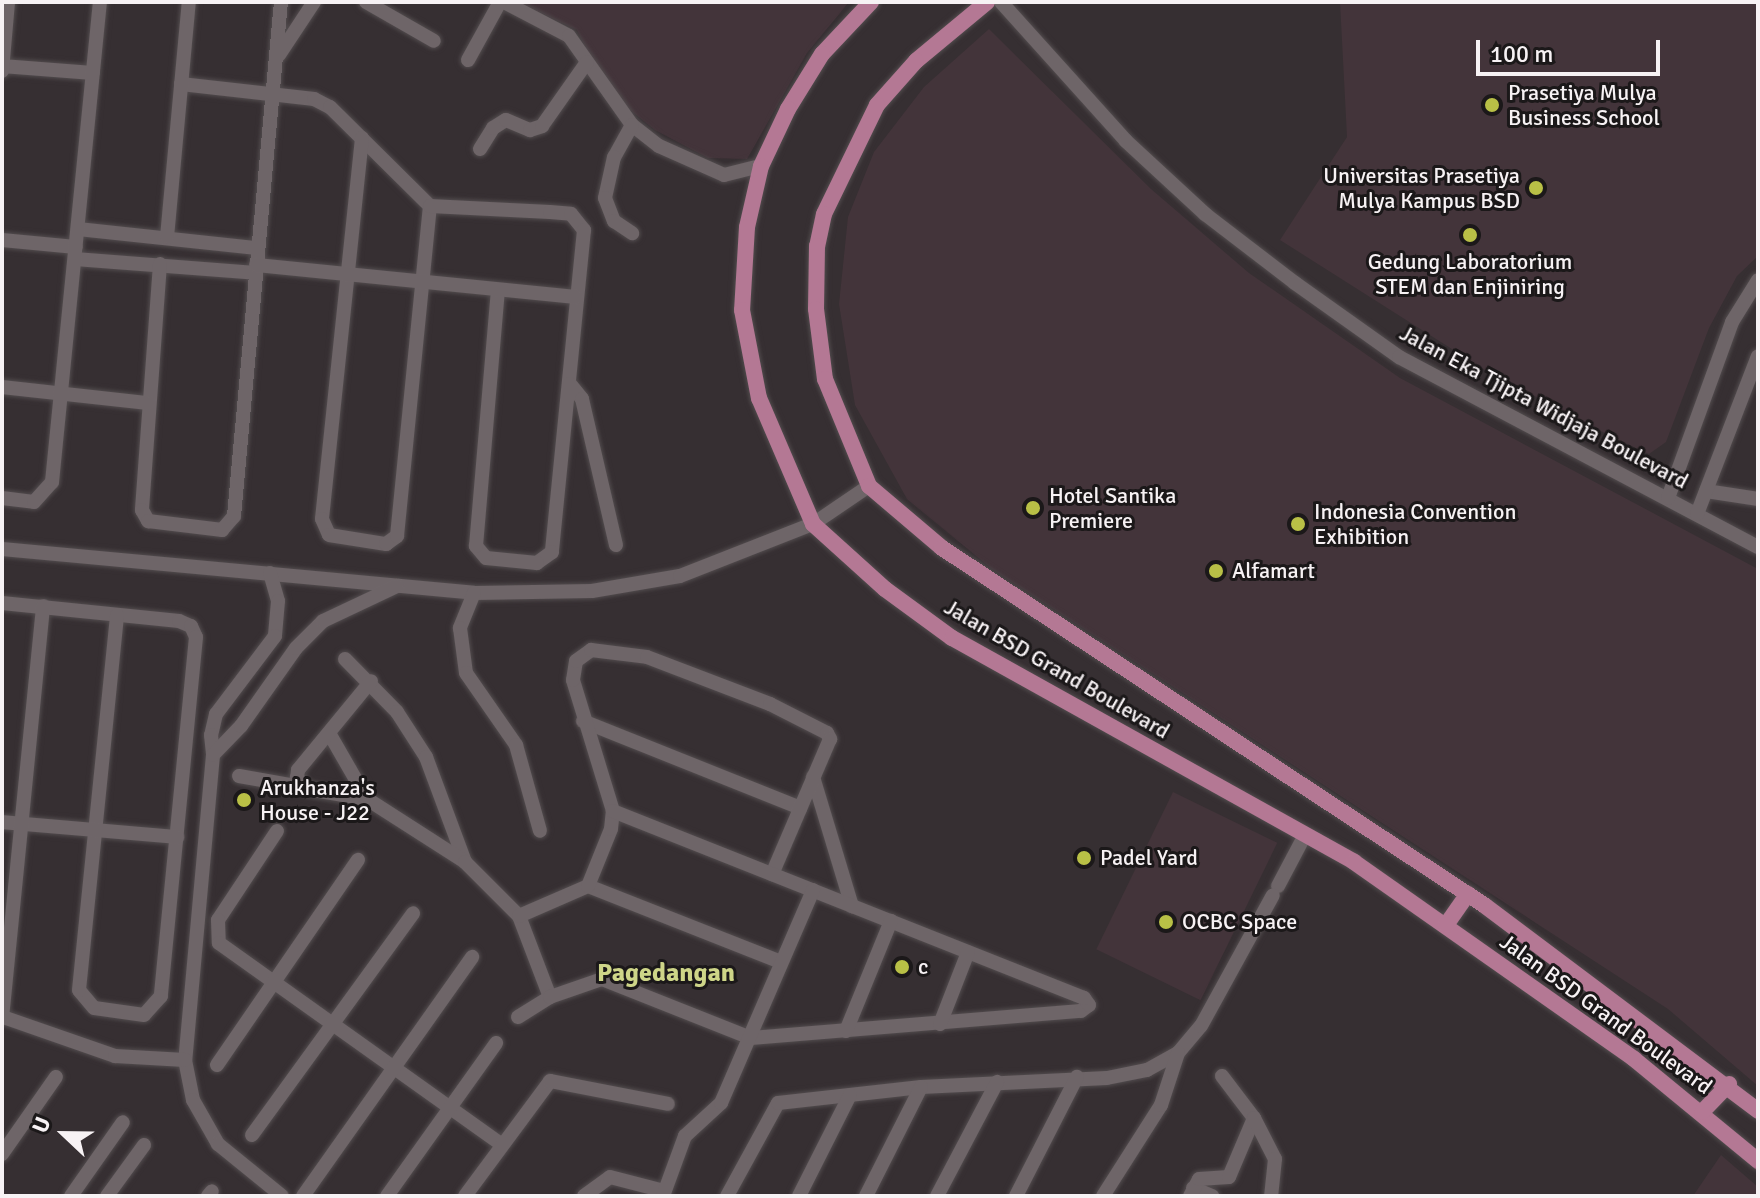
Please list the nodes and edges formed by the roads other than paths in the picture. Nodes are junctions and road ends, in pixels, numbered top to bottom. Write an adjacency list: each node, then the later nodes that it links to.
1 (8, 2): 15 (street)
2 (100, 2): 16 (street)
3 (189, 2): 17 (street)
4 (281, 2): 12 (street)
5 (314, 2): 12 (street)
6 (366, 2): 11 (street)
7 (502, 2): 13 (street); 14 (street)
8 (871, 2): 22 (main road, Jalan BSD Grand Boulevard)
9 (987, 2): 43 (main road, Jalan BSD Grand Boulevard)
10 (1001, 2): 46 (street, Jalan Eka Tjipta Widjaja Boulevard)
11 (434, 41)
12 (277, 58): 18 (street)
13 (468, 60)
14 (587, 62): 19 (street); 21 (street)
15 (2, 68): 16 (street)
16 (93, 73): 24 (street)
17 (181, 84): 18 (street); 26 (street)
18 (274, 91): 20 (street); 28 (street)
19 (632, 125): 22 (street); 25 (street)
20 (362, 138): 23 (street); 32 (street)
21 (480, 149)
22 (761, 166): 49 (main road, Jalan BSD Grand Boulevard)
23 (430, 206): 34 (street); 36 (street)
24 (78, 229): 26 (street); 29 (street)
25 (632, 233)
26 (167, 237): 28 (street)
27 (2, 240): 29 (street)
28 (257, 248): 31 (street)
29 (75, 253): 30 (street); 41 (street)
30 (160, 264): 31 (street); 42 (street)
31 (255, 269): 32 (street); 42 (street)
32 (345, 274): 34 (street); 34 (street)
33 (1758, 280): 46 (street)
34 (421, 283): 35 (street)
35 (498, 290): 36 (street); 39 (street)
36 (576, 297): 39 (street)
37 (1758, 356): 38 (street)
38 (1753, 383): 44 (street)
39 (570, 384): 50 (street)
40 (2, 387): 41 (street)
41 (60, 391): 42 (street); 45 (street)
42 (148, 403)
43 (869, 486): 49 (street); 84 (main road, Jalan BSD Grand Boulevard)
44 (1706, 491): 47 (street); 48 (street)
45 (2, 498)
46 (1668, 498): 48 (street, Jalan Eka Tjipta Widjaja Boulevard)
47 (1758, 499)
48 (1697, 514): 51 (street, Jalan Eka Tjipta Widjaja Boulevard)
49 (813, 524): 55 (street); 77 (main road, Jalan BSD Grand Boulevard)
50 (616, 545)
51 (1758, 547)
52 (2, 549): 53 (street)
53 (270, 573): 54 (street); 59 (street)
54 (399, 585): 55 (street); 60 (street)
55 (474, 593): 76 (street)
56 (2, 603): 57 (street)
57 (43, 606): 58 (street); 73 (street)
58 (117, 615): 74 (street); 78 (street)
59 (275, 636): 60 (street); 65 (street)
60 (296, 648): 65 (street)
61 (345, 659): 62 (street)
62 (371, 681): 64 (street); 80 (street)
63 (583, 721): 67 (street); 70 (street); 71 (street)
64 (329, 733): 68 (street); 69 (street)
65 (213, 755): 103 (street)
66 (239, 776): 68 (street)
67 (813, 777): 70 (street); 85 (street)
68 (308, 789): 69 (street)
69 (367, 799): 80 (street)
70 (800, 808): 81 (street)
71 (613, 811): 81 (street); 82 (street)
72 (2, 822): 73 (street)
73 (22, 824): 74 (street); 96 (street)
74 (95, 830): 78 (street); 78 (street)
75 (277, 831): 93 (street)
76 (540, 831)
77 (1305, 835): 89 (main road, Jalan BSD Grand Boulevard); 102 (street)
78 (177, 837)
79 (358, 860): 93 (street)
80 (465, 862): 87 (street)
81 (772, 874): 83 (street)
82 (588, 886): 87 (street); 92 (street)
83 (813, 890): 85 (street); 92 (street)
84 (1468, 894): 89 (main road); 110 (main road, Jalan BSD Grand Boulevard)
85 (852, 906): 88 (street)
86 (413, 913): 98 (street)
87 (519, 916): 94 (street)
88 (891, 921): 90 (street); 99 (street)
89 (1446, 925): 116 (main road, Jalan BSD Grand Boulevard)
90 (968, 952): 97 (street); 97 (street)
91 (472, 957): 105 (street)
92 (781, 962): 100 (street)
93 (273, 984): 98 (street); 104 (street)
94 (550, 997): 95 (street); 100 (street)
95 (518, 1017)
96 (3, 1018): 103 (street)
97 (940, 1024): 99 (street)
98 (332, 1025): 105 (street); 119 (street)
99 (846, 1031): 100 (street)
100 (751, 1038): 125 (street)
101 (496, 1043): 114 (street)
102 (1178, 1053): 108 (street); 138 (street)
103 (185, 1060): 128 (street)
104 (217, 1065)
105 (393, 1069): 114 (street); 129 (street)
106 (1222, 1076): 117 (street)
107 (56, 1077): 122 (street)
108 (1077, 1077): 109 (street); 137 (street)
109 (997, 1082): 111 (street); 136 (street)
110 (1729, 1084): 115 (main road, Jalan BSD Grand Boulevard); 116 (main road)
111 (921, 1087): 112 (street); 135 (street)
112 (850, 1095): 133 (street); 134 (street)
113 (668, 1104): 120 (street)
114 (449, 1108): 120 (street); 130 (street)
115 (1758, 1111)
116 (1702, 1112): 123 (main road, Jalan BSD Grand Boulevard)
117 (1254, 1118): 124 (street); 140 (street)
118 (123, 1122): 126 (street)
119 (252, 1135)
120 (501, 1144): 131 (street)
121 (144, 1145): 127 (street)
122 (2, 1154)
123 (1758, 1161)
124 (1192, 1192): 139 (street)
125 (663, 1194): 132 (street)
126 (71, 1196)
127 (107, 1196)
128 (282, 1196)
129 (303, 1196)
130 (387, 1196)
131 (465, 1196)
132 (584, 1196)
133 (727, 1196)
134 (799, 1196)
135 (866, 1196)
136 (937, 1196)
137 (1016, 1196)
138 (1103, 1196)
139 (1212, 1196)
140 (1271, 1196)

